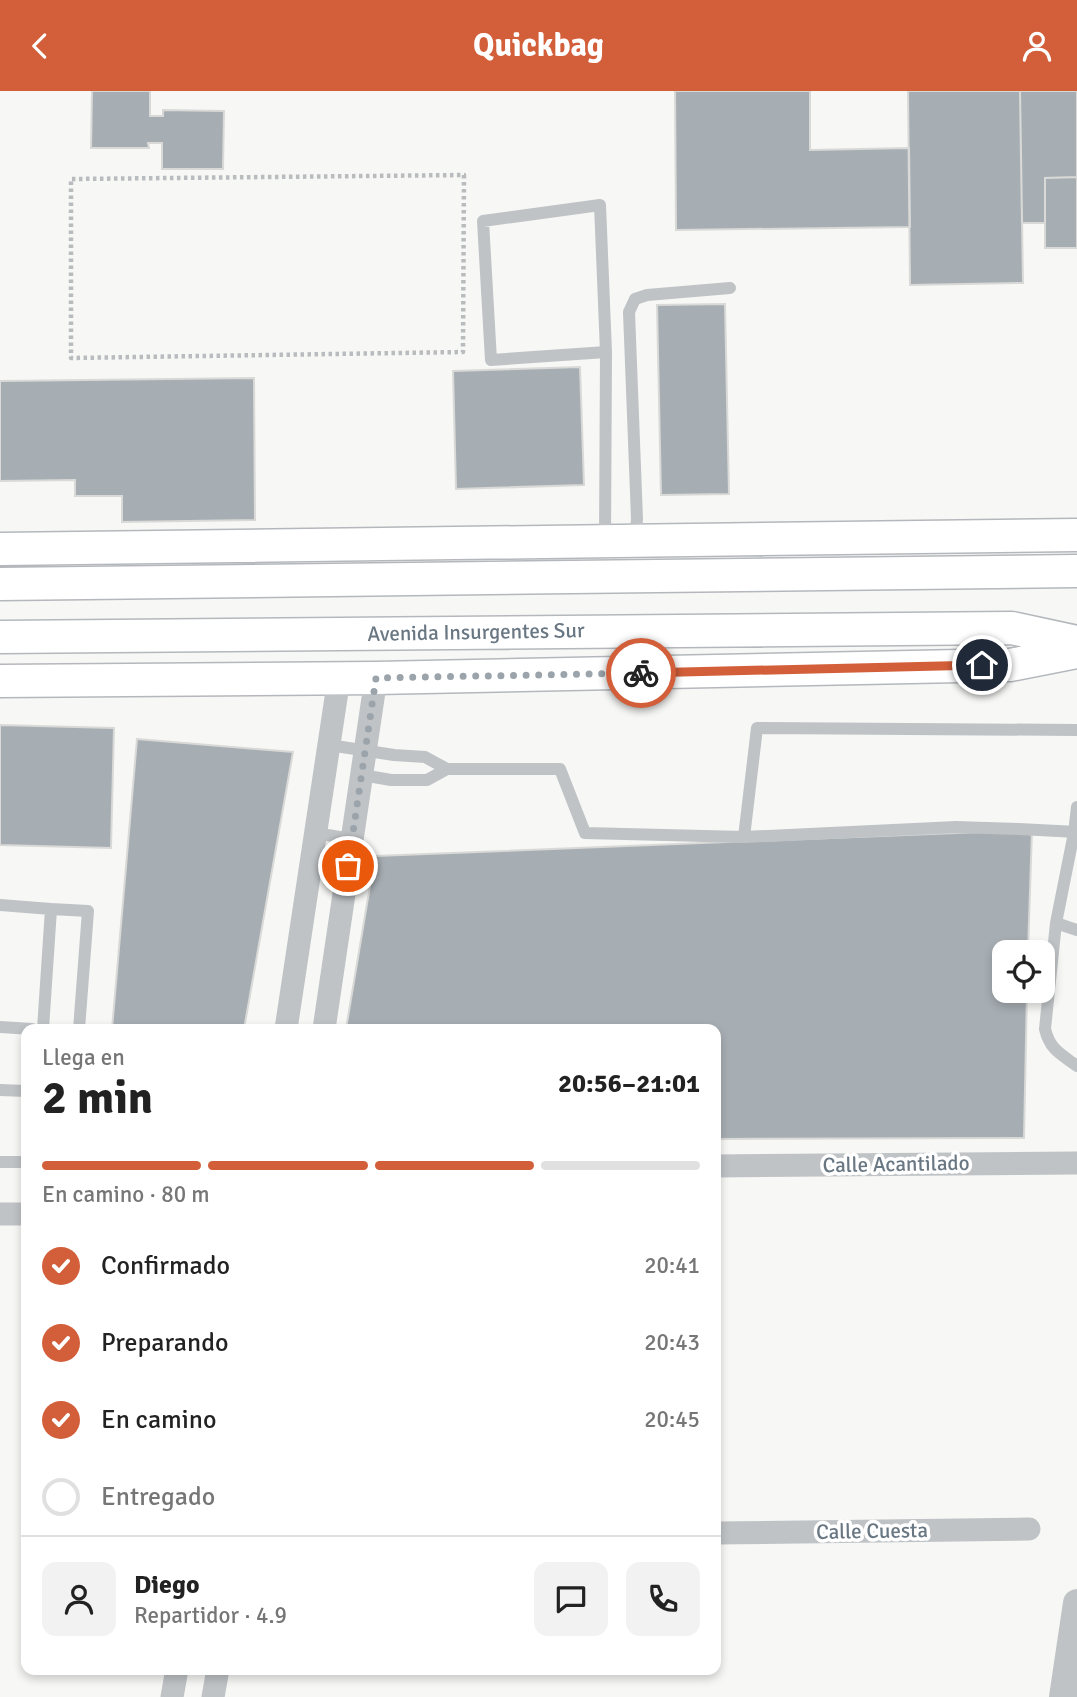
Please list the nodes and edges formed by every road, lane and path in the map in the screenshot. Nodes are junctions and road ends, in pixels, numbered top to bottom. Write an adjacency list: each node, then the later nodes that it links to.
1 (730, 288): 5 (lane)
2 (606, 352): 2 (lane); 5 (lane)
3 (71, 358): 3 (path)
4 (1077, 535): 5 (main road)
5 (620, 541): 6 (main road)
6 (0, 549)
7 (1077, 571): 8 (main road)
8 (0, 584)
9 (0, 637): 10 (main road, Avenida Insurgentes Sur)
10 (1077, 642)
11 (1077, 652): 13 (main road, Avenida Insurgentes Sur)
12 (339, 678): 13 (main road, Avenida Insurgentes Sur); 14 (main road, Avenida Insurgentes Sur); 16 (street)
13 (376, 678): 17 (street)
14 (0, 681)
15 (1077, 730): 23 (lane)
16 (329, 745): 17 (lane); 22 (street)
17 (365, 751): 18 (lane); 19 (street)
18 (447, 769): 19 (lane); 23 (lane)
19 (362, 775): 24 (street)
20 (1077, 807): 21 (lane)
21 (1075, 832): 23 (lane); 25 (lane)
22 (316, 833): 24 (lane); 32 (street)
23 (744, 837)
24 (352, 839): 33 (street)
25 (1072, 866): 28 (lane)
26 (0, 905): 27 (lane)
27 (51, 909): 30 (lane); 31 (lane)
28 (1056, 923): 29 (lane); 36 (lane)
29 (1077, 930)
30 (43, 1024)
31 (79, 1024)
32 (287, 1024)
33 (325, 1024)
34 (0, 1027): 35 (lane)
35 (21, 1028)
36 (1077, 1066)
37 (0, 1090): 38 (lane)
38 (21, 1091)
39 (0, 1161): 40 (lane)
40 (21, 1163)
41 (1077, 1163): 42 (street, Calle Acantilado)
42 (721, 1166)
43 (21, 1213): 44 (street)
44 (0, 1214)
45 (1029, 1529): 46 (street, Calle Cuesta)
46 (721, 1532)
47 (1077, 1603): 52 (street)
48 (176, 1675): 50 (street)
49 (217, 1675): 51 (street)
50 (172, 1697)
51 (213, 1697)
52 (1063, 1697)

